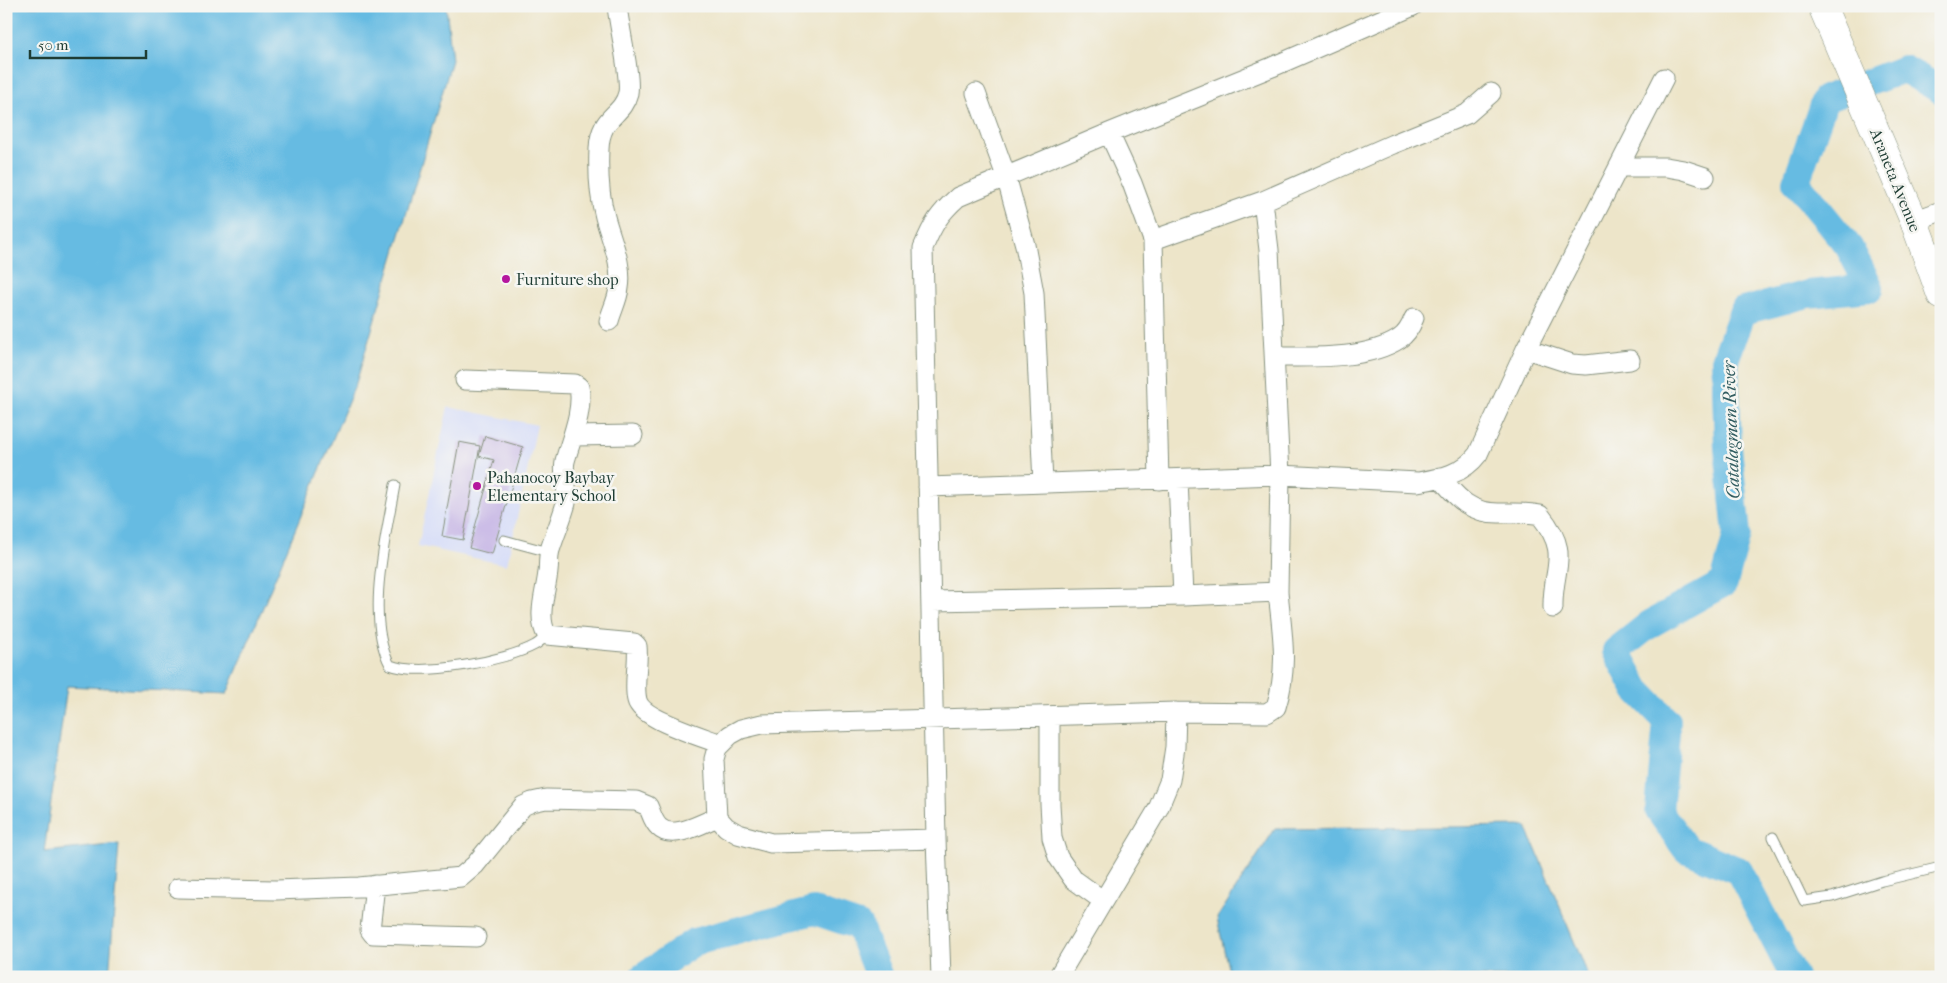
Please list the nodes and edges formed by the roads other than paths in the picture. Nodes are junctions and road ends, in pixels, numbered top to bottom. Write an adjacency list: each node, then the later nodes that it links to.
1 (616, 6): 17 (street)
2 (1413, 6): 7 (street)
3 (1822, 6): 13 (main road, Araneta Avenue)
4 (1664, 78): 8 (street)
5 (976, 93): 9 (street)
6 (1491, 93): 11 (street)
7 (1109, 132): 9 (street); 14 (street)
8 (1619, 168): 10 (street); 18 (street)
9 (1006, 176): 28 (street); 30 (street)
10 (1705, 177)
11 (1263, 201): 14 (street); 19 (street)
12 (1941, 211): 13 (street)
13 (1914, 222): 15 (main road, Araneta Avenue)
14 (1153, 240): 27 (street)
15 (1941, 295)
16 (1414, 318): 19 (street)
17 (609, 321)
18 (1526, 350): 20 (street); 25 (street)
19 (1274, 357): 24 (street)
20 (1630, 360)
21 (464, 380): 23 (street)
22 (633, 435): 23 (street)
23 (574, 436): 32 (street)
24 (1280, 474): 25 (street); 26 (street); 33 (street)
25 (1440, 477): 36 (street)
26 (1178, 479): 27 (street); 34 (street)
27 (1159, 480): 28 (street)
28 (1043, 483): 30 (street)
29 (395, 485): 37 (lane)
30 (928, 488): 35 (street)
31 (504, 540): 32 (lane)
32 (549, 552): 37 (street)
33 (1278, 592): 34 (street); 38 (street)
34 (1183, 596): 35 (street)
35 (932, 601): 40 (street)
36 (1553, 608)
37 (547, 636): 41 (street)
38 (1176, 712): 39 (street); 48 (street)
39 (1050, 716): 40 (street); 48 (street)
40 (934, 718): 41 (street); 44 (street)
41 (721, 744): 42 (street)
42 (717, 817): 44 (street); 46 (street)
43 (1773, 837): 45 (lane)
44 (936, 839): 50 (street)
45 (1941, 867)
46 (375, 885): 47 (street); 49 (street)
47 (178, 888)
48 (1102, 900): 51 (street)
49 (476, 937)
50 (941, 977)
51 (1058, 977)

